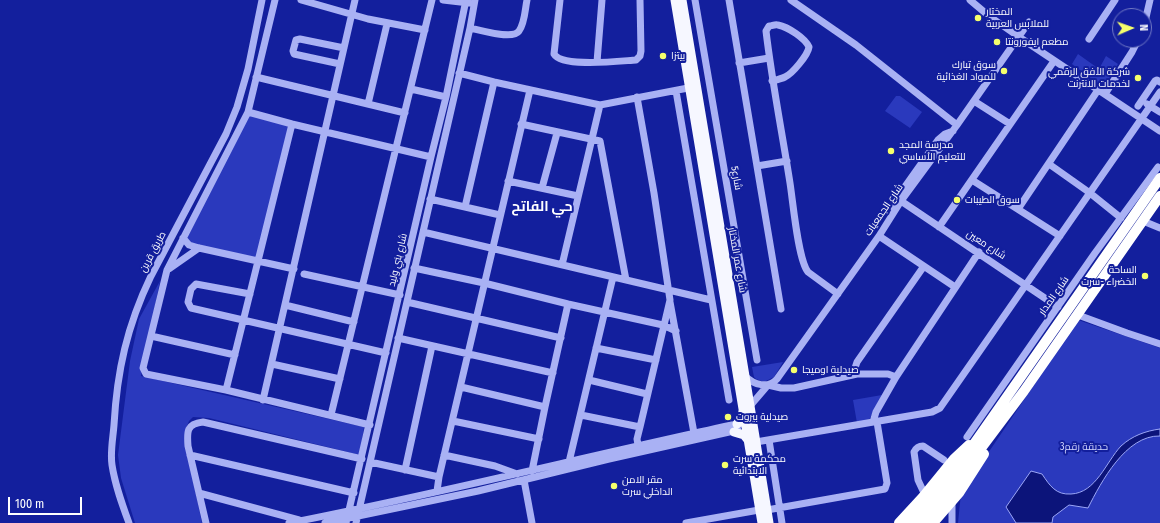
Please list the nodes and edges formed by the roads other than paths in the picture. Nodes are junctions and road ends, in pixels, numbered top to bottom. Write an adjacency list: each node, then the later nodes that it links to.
1 (262, 0): 194 (street, طريق قرين)
2 (275, 0): 35 (street)
3 (301, 0): 20 (street)
4 (355, 0): 20 (street)
5 (432, 0): 24 (street)
6 (443, 0): 18 (street)
7 (527, 0): 23 (street)
8 (560, 0): 31 (street)
9 (602, 0): 31 (street)
10 (640, 0): 31 (street)
11 (674, 0): 39 (main road)
12 (682, 0): 109 (main road, شارع عمر المختار)
13 (695, 0): 107 (street, شارع5)
14 (729, 0): 32 (street)
15 (791, 0): 59 (street)
16 (970, 0): 25 (street)
17 (1115, 0): 26 (street)
18 (466, 1): 19 (street); 46 (street, شارع بني وليد)
19 (474, 2): 23 (street, شارع بني وليد)
20 (351, 14): 22 (street); 27 (street)
21 (1029, 22): 25 (street, شارع الجمعيات)
22 (387, 24): 24 (street); 49 (street)
23 (470, 28): 34 (street, شارع بني وليد)
24 (425, 30): 40 (street)
25 (1019, 37): 30 (street); 48 (street, شارع الجمعيات)
26 (1089, 39)
27 (344, 48): 33 (street); 33 (street)
28 (1134, 48): 43 (street)
29 (769, 58): 32 (street); 36 (street); 36 (street)
30 (1054, 61): 43 (street); 58 (street)
31 (596, 62)
32 (739, 63): 68 (street)
33 (340, 64): 45 (street)
34 (459, 73): 37 (street); 77 (street, شارع بني وليد)
35 (256, 78): 45 (street); 52 (street)
36 (772, 81): 66 (street)
37 (494, 82): 41 (street); 79 (street)
38 (1160, 82): 51 (street)
39 (688, 88): 42 (street); 154 (main road)
40 (411, 89): 46 (street); 54 (street)
41 (530, 90): 50 (street); 57 (street)
42 (676, 91): 47 (street); 114 (street)
43 (1102, 92): 55 (street); 67 (street)
44 (1160, 92): 51 (street)
45 (333, 97): 49 (street); 61 (street)
46 (446, 97): 65 (street, شارع بني وليد)
47 (637, 97): 50 (street); 108 (street)
48 (974, 100): 58 (street); 59 (street, شارع الجمعيات)
49 (368, 104): 54 (street)
50 (600, 105): 63 (street)
51 (1150, 106): 53 (street); 55 (street)
52 (248, 112): 56 (street); 90 (street)
53 (1160, 112)
54 (405, 113): 64 (street)
55 (1142, 119): 60 (street); 74 (street)
56 (292, 124): 61 (street); 94 (street)
57 (521, 124): 62 (street); 72 (street)
58 (1010, 124): 71 (street)
59 (955, 128): 78 (street, شارع الجمعيات); 81 (street)
60 (1160, 130)
61 (325, 132): 64 (street); 98 (street)
62 (557, 133): 63 (street); 73 (street)
63 (592, 140): 75 (street); 102 (street)
64 (396, 149): 65 (street); 106 (street)
65 (431, 157): 112 (street, شارع بني وليد)
66 (786, 161): 68 (street); 111 (street)
67 (1049, 164): 74 (street); 80 (street)
68 (757, 166): 119 (street)
69 (1158, 167): 83 (street, شارع المدار)
70 (1160, 178): 165 (highway)
71 (972, 180): 80 (street); 85 (street)
72 (508, 181): 73 (street); 82 (street)
73 (542, 188): 75 (street)
74 (1090, 193): 83 (street); 89 (street)
75 (578, 196): 95 (street)
76 (1160, 196): 84 (highway)
77 (430, 199): 79 (street); 87 (street, شارع بني وليد)
78 (901, 201): 81 (street, شارع الجمعيات); 85 (street, شارع معين)
79 (465, 207): 82 (street)
80 (1018, 210): 89 (street)
81 (894, 213): 88 (street, شارع الجمعيات)
82 (500, 215): 92 (street)
83 (1121, 218): 118 (street, شارع المدار)
84 (1143, 221): 86 (street); 121 (highway)
85 (939, 227): 93 (street, شارع معين)
86 (1160, 228)
87 (423, 232): 92 (street); 97 (street, شارع بني وليد)
88 (879, 236): 96 (street); 111 (street, شارع الجمعيات)
89 (1060, 236): 104 (street)
90 (183, 238): 91 (street); 99 (street)
91 (199, 248): 94 (street); 99 (street)
92 (492, 248): 95 (street); 103 (street)
93 (979, 252): 104 (street, شارع معين); 105 (street)
94 (258, 261): 98 (street); 110 (street)
95 (562, 265): 101 (street)
96 (924, 266): 105 (street); 142 (street)
97 (414, 268): 103 (street); 115 (street, شارع بني وليد)
98 (294, 269): 117 (street)
99 (167, 270): 128 (street)
100 (304, 274): 106 (street)
101 (613, 277): 102 (street); 120 (street)
102 (626, 280): 108 (street)
103 (484, 283): 116 (street); 122 (street)
104 (1027, 284): 118 (street, شارع معين); 158 (street)
105 (955, 286): 144 (street)
106 (363, 287): 112 (street); 124 (street)
107 (745, 288): 109 (street); 139 (street, شارع5)
108 (668, 289): 113 (street); 114 (street)
109 (731, 291): 143 (main road, شارع عمر المختار)
110 (250, 294): 123 (street); 123 (street)
111 (838, 294): 147 (street, شارع الجمعيات)
112 (400, 295): 136 (street, شارع بني وليد)
113 (670, 300): 125 (street); 127 (street)
114 (711, 300): 152 (street)
115 (407, 302): 122 (street); 129 (street, شارع بني وليد)
116 (568, 304): 120 (street); 130 (street)
117 (285, 305): 124 (street); 126 (street)
118 (1058, 307): 165 (street, شارع المدار)
119 (781, 309)
120 (605, 312): 125 (street); 134 (street)
121 (1078, 315): 132 (street); 163 (highway)
122 (476, 318): 130 (street); 135 (street)
123 (244, 319): 126 (street); 137 (street)
124 (354, 322): 131 (street)
125 (663, 325): 127 (street); 138 (street)
126 (279, 328): 131 (street); 140 (street)
127 (676, 331): 162 (street)
128 (151, 336): 137 (street); 149 (street)
129 (398, 338): 133 (street); 174 (street, شارع بني وليد)
130 (561, 338): 141 (street)
131 (349, 344): 136 (street); 145 (street)
132 (1160, 344)
133 (432, 346): 135 (street); 176 (street)
134 (596, 348): 138 (street); 146 (street)
135 (468, 353): 141 (street); 148 (street)
136 (386, 354): 159 (street, شارع بني وليد)
137 (235, 355): 149 (street)
138 (656, 360): 150 (street)
139 (757, 360)
140 (272, 364): 145 (street); 151 (street)
141 (553, 373): 153 (street)
142 (853, 374): 144 (street); 147 (street)
143 (745, 376): 147 (street); 154 (main road, شارع عمر المختار)
144 (896, 376): 158 (street)
145 (340, 380): 155 (street)
146 (589, 380): 150 (street); 156 (street)
147 (768, 385): 154 (street, شارع الجمعيات)
148 (460, 387): 153 (street); 157 (street)
149 (226, 390): 151 (street)
150 (647, 394): 161 (street)
151 (263, 400): 155 (street)
152 (729, 400)
153 (545, 407): 164 (street)
154 (747, 407): 160 (main road, شارع عمر المختار); 160 (main road)
155 (331, 415): 159 (street)
156 (581, 415): 161 (street); 175 (street)
157 (453, 421): 164 (street); 171 (street)
158 (875, 422): 166 (street); 188 (street)
159 (370, 424): 172 (street, شارع بني وليد)
160 (742, 426): 162 (street); 167 (main road, شارع عمر المختار); 167 (main road); 170 (street)
161 (640, 427): 168 (street)
162 (694, 433): 168 (street)
163 (990, 436): 186 (highway); 205 (highway)
164 (539, 439): 177 (street)
165 (973, 439): 185 (highway); 204 (highway)
166 (769, 440): 167 (street); 188 (street)
167 (752, 441): 190 (main road, شارع عمر المختار)
168 (638, 445): 170 (street)
169 (190, 455): 172 (street); 183 (street); 184 (street)
170 (608, 455): 175 (street); 180 (street)
171 (444, 456): 178 (street); 179 (street)
172 (362, 459): 184 (street, شارع بني وليد)
173 (944, 460): 185 (street)
174 (370, 462): 176 (street); 187 (street, شارع بني وليد)
175 (569, 462): 177 (street)
176 (405, 470): 179 (street)
177 (532, 471): 178 (street)
178 (517, 474): 181 (street)
179 (439, 477): 182 (street)
180 (524, 480): 181 (street); 198 (street)
181 (478, 487): 182 (street); 191 (street)
182 (437, 491): 187 (street)
183 (199, 493): 192 (street); 195 (street)
184 (354, 493): 189 (street, شارع بني وليد)
185 (925, 495): 203 (highway)
186 (952, 502): 206 (highway); 207 (street)
187 (359, 508): 189 (street); 191 (street, شارع بني وليد)
188 (780, 508): 190 (street); 202 (street)
189 (350, 510): 192 (street); 193 (street, شارع بني وليد)
190 (763, 510): 199 (street); 200 (main road, شارع عمر المختار); 201 (main road, شارع عمر المختار)
191 (356, 520): 193 (street)
192 (301, 521): 196 (street)
193 (347, 521): 197 (street)
194 (129, 523)
195 (206, 523)
196 (289, 523)
197 (325, 523)
198 (532, 523)
199 (686, 523)
200 (762, 523)
201 (769, 523)
202 (782, 523)
203 (899, 523)
204 (911, 523)
205 (922, 523)
206 (933, 523)
207 (952, 523)

